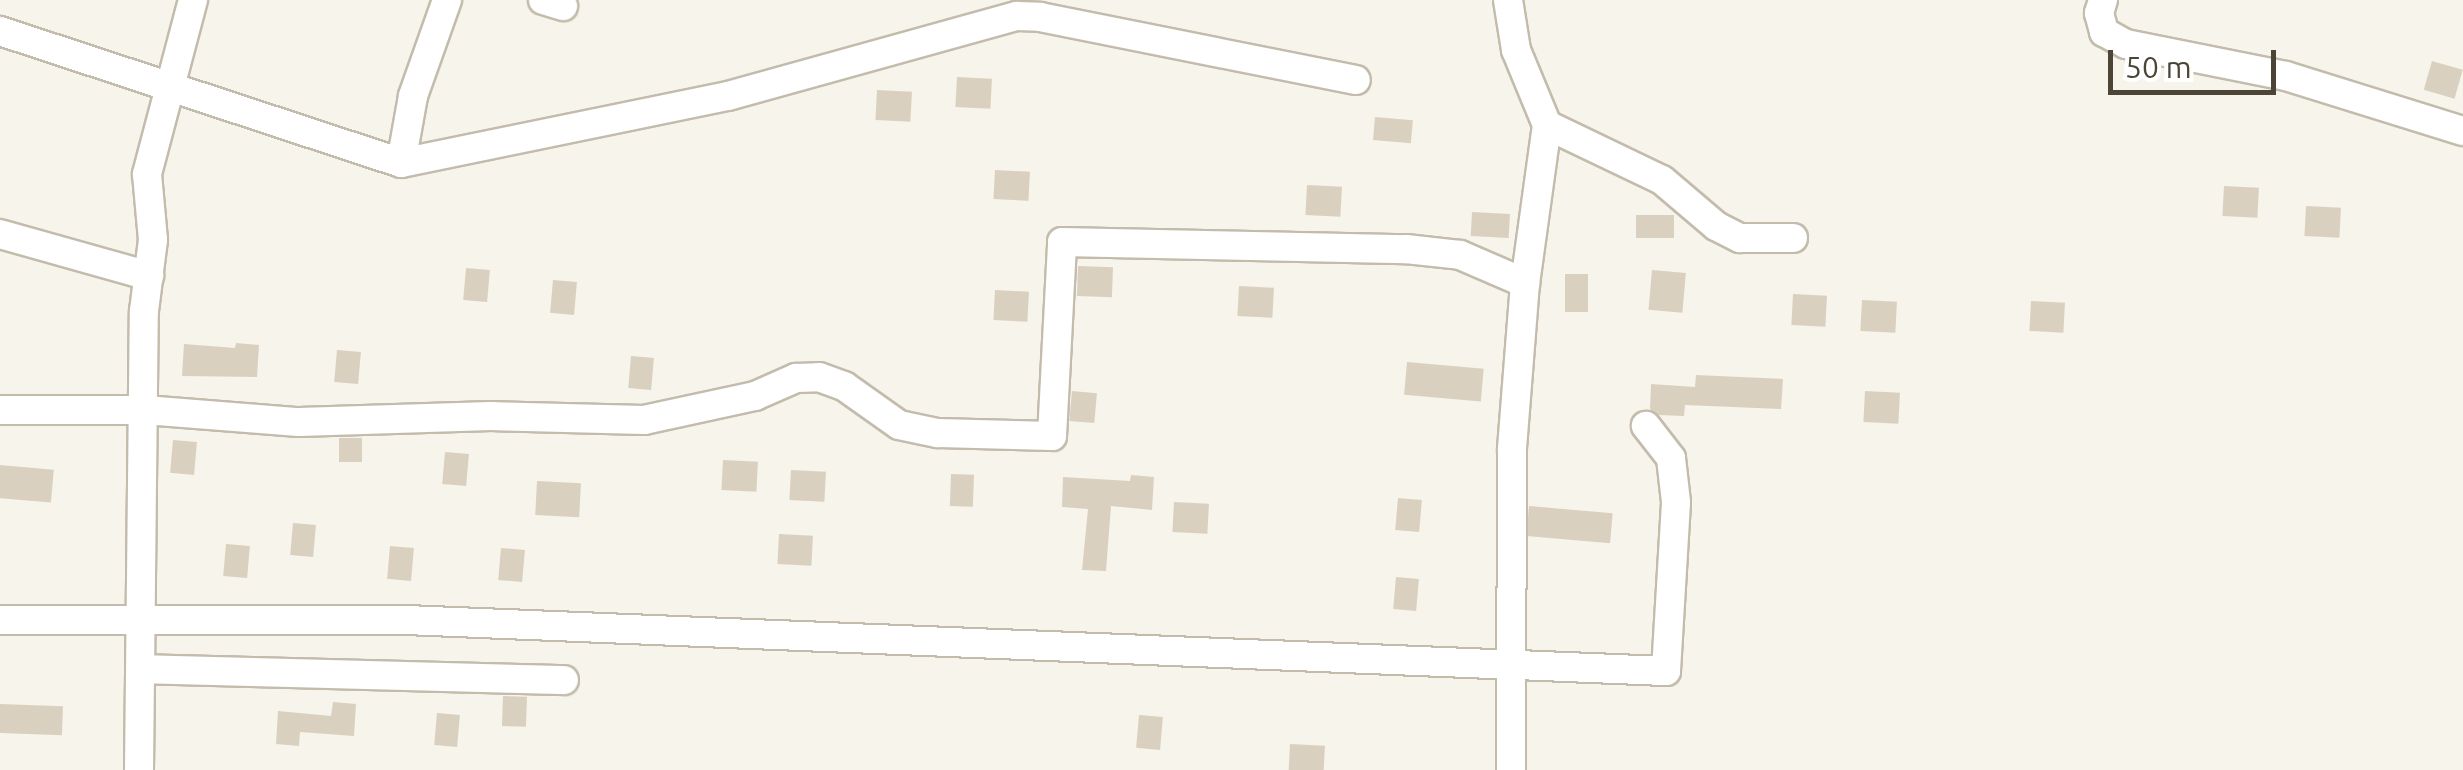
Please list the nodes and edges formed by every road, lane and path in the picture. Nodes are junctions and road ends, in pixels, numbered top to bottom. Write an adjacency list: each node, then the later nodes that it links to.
1 (193, 0): 7 (street)
2 (447, 0): 10 (street)
3 (1508, 0): 8 (street)
4 (2103, 0): 9 (street)
5 (0, 31): 7 (street)
6 (1356, 80): 10 (street)
7 (169, 87): 10 (street); 13 (street)
8 (1548, 126): 12 (street); 14 (street)
9 (2463, 131)
10 (401, 163)
11 (0, 234): 13 (street)
12 (1793, 238)
13 (150, 276): 16 (street)
14 (1525, 283): 16 (street); 20 (street)
15 (0, 410): 16 (street)
16 (145, 410): 19 (street)
17 (1646, 426): 20 (street)
18 (0, 620): 19 (street)
19 (142, 622): 20 (street); 21 (street)
20 (1510, 667): 24 (street)
21 (141, 669): 22 (street); 23 (street)
22 (564, 680)
23 (140, 770)
24 (1511, 770)

